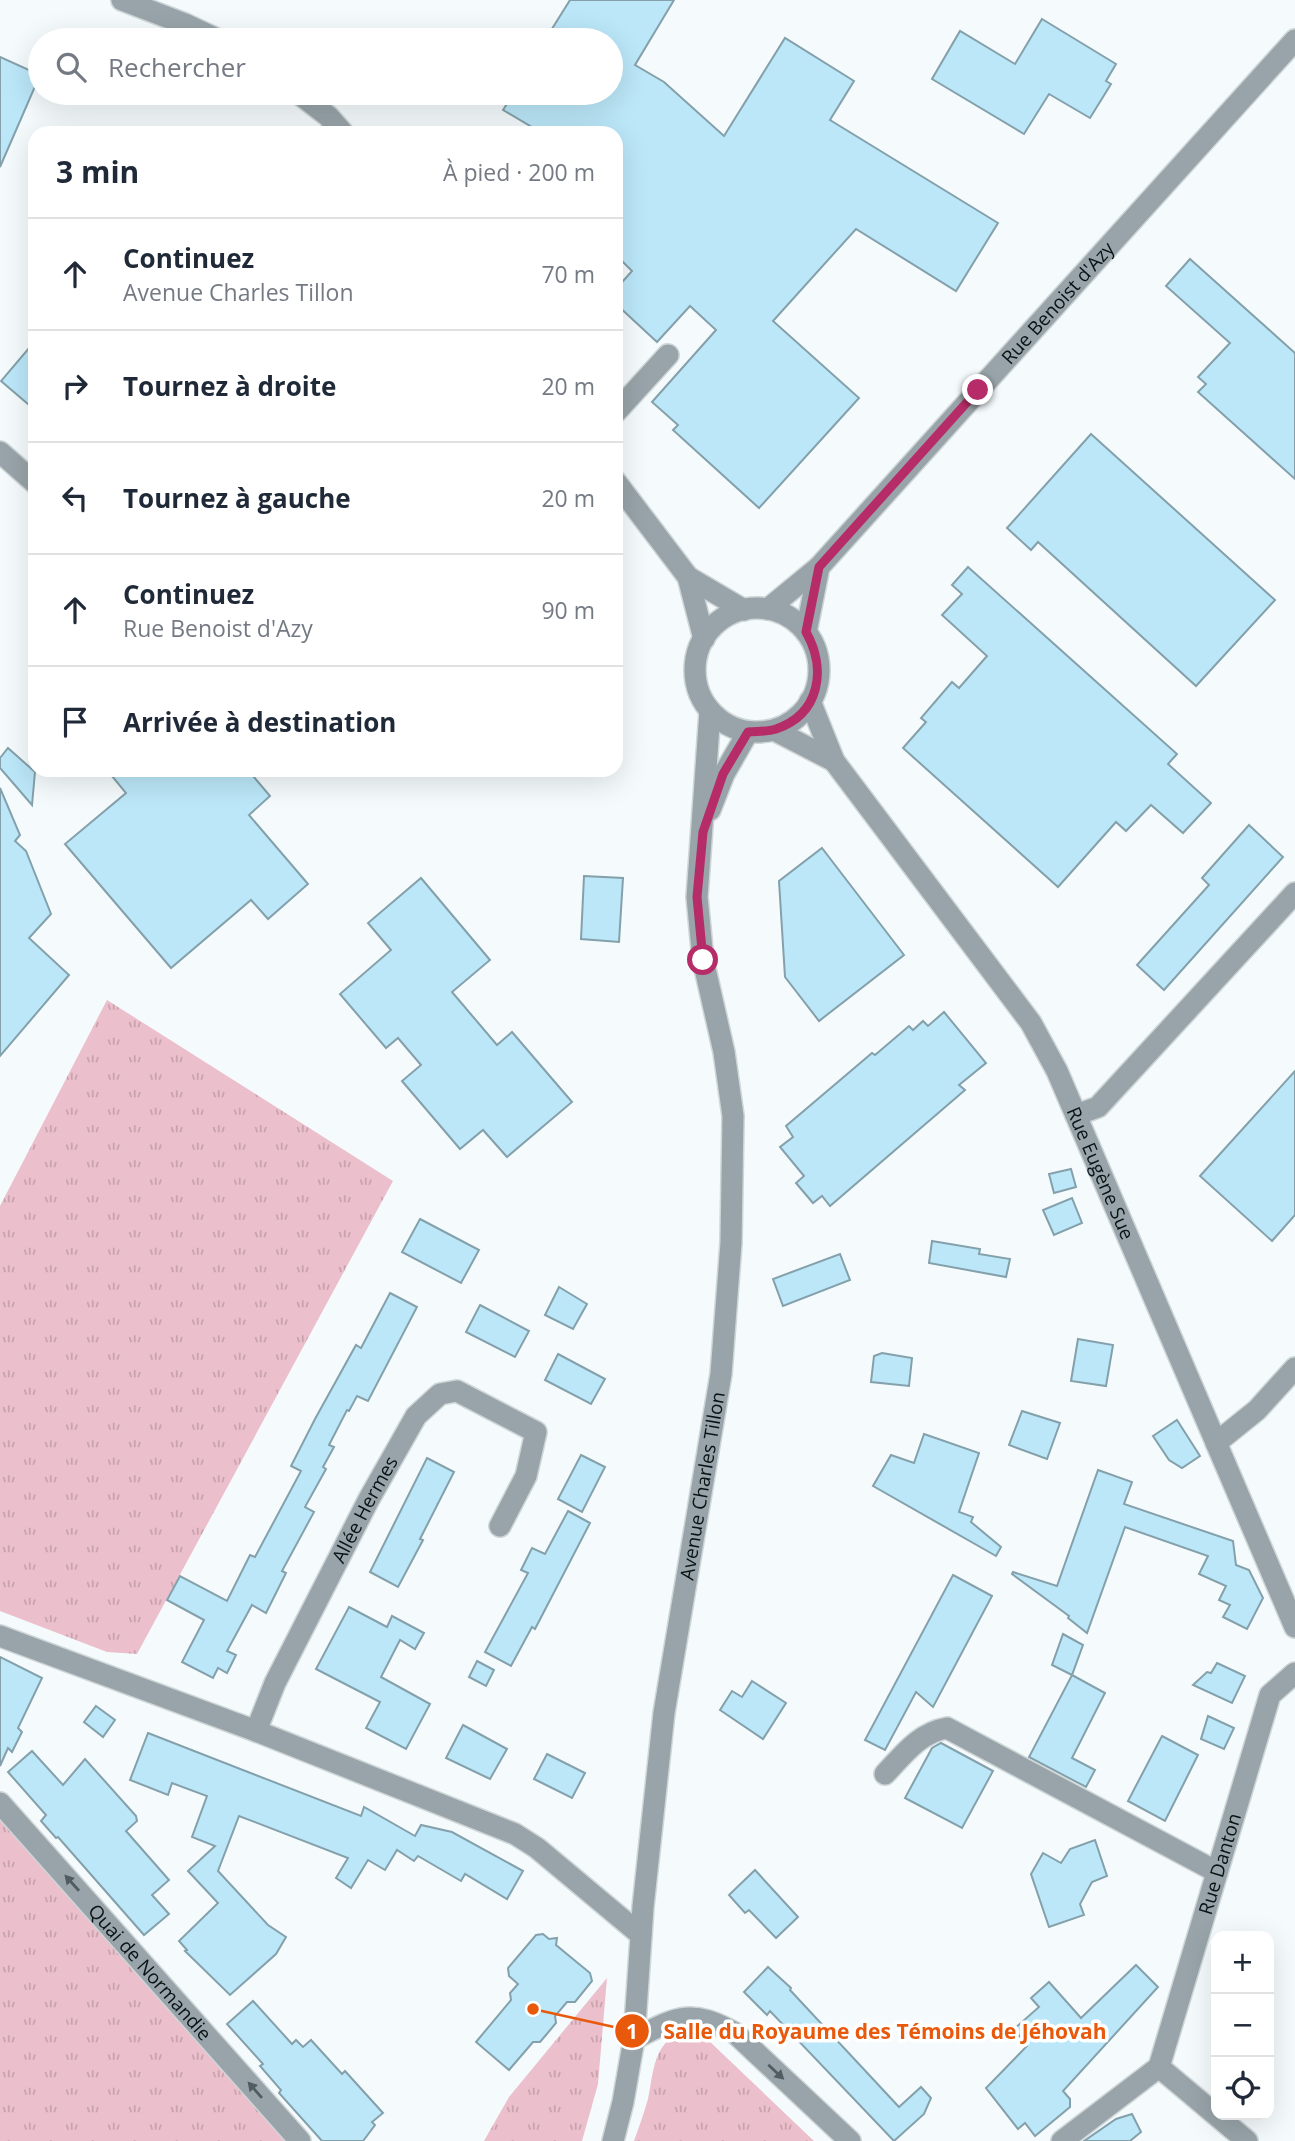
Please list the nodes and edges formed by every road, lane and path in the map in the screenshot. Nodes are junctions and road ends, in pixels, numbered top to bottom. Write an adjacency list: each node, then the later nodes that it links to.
1 (122, 0): 2 (street)
2 (194, 28)
3 (1295, 40): 11 (street, Rue Benoist d'Azy)
4 (314, 105): 5 (street)
5 (337, 126)
6 (668, 355): 7 (street)
7 (623, 404)
8 (0, 452): 9 (street)
9 (28, 476)
10 (623, 491): 12 (street)
11 (819, 567): 13 (street, Rue Benoist d'Azy); 15 (street)
12 (688, 577): 14 (street); 16 (street)
13 (768, 609): 14 (street); 15 (street)
14 (744, 610): 16 (street)
15 (806, 632): 17 (street)
16 (704, 639): 18 (street)
17 (810, 701): 19 (street); 21 (street, Rue Eugène Sue)
18 (710, 711): 20 (street); 22 (street, Avenue Charles Tillon)
19 (774, 730): 20 (street); 21 (street, Rue Eugène Sue)
20 (748, 732): 22 (street, Avenue Charles Tillon)
21 (834, 761): 24 (street, Rue Eugène Sue)
22 (703, 832): 35 (street, Avenue Charles Tillon)
23 (1295, 893): 24 (street)
24 (1076, 1115): 26 (street, Rue Eugène Sue)
25 (1295, 1368): 26 (street)
26 (1216, 1443): 28 (street, Rue Eugène Sue)
27 (500, 1526): 31 (street, Allée Hermes)
28 (1295, 1627)
29 (0, 1636): 31 (street)
30 (1295, 1673): 34 (street, Rue Danton)
31 (256, 1731): 35 (street)
32 (885, 1774): 34 (street)
33 (0, 1803): 38 (street, Quai de Normandie, one-way to 33)
34 (1217, 1872): 37 (street, Rue Danton)
35 (641, 1935): 36 (street, Avenue Charles Tillon)
36 (634, 2039): 39 (street, Avenue Charles Tillon); 40 (street, one-way to 40)
37 (1159, 2067): 41 (street); 42 (street)
38 (300, 2141)
39 (613, 2141)
40 (850, 2141)
41 (1062, 2141)
42 (1247, 2141)

